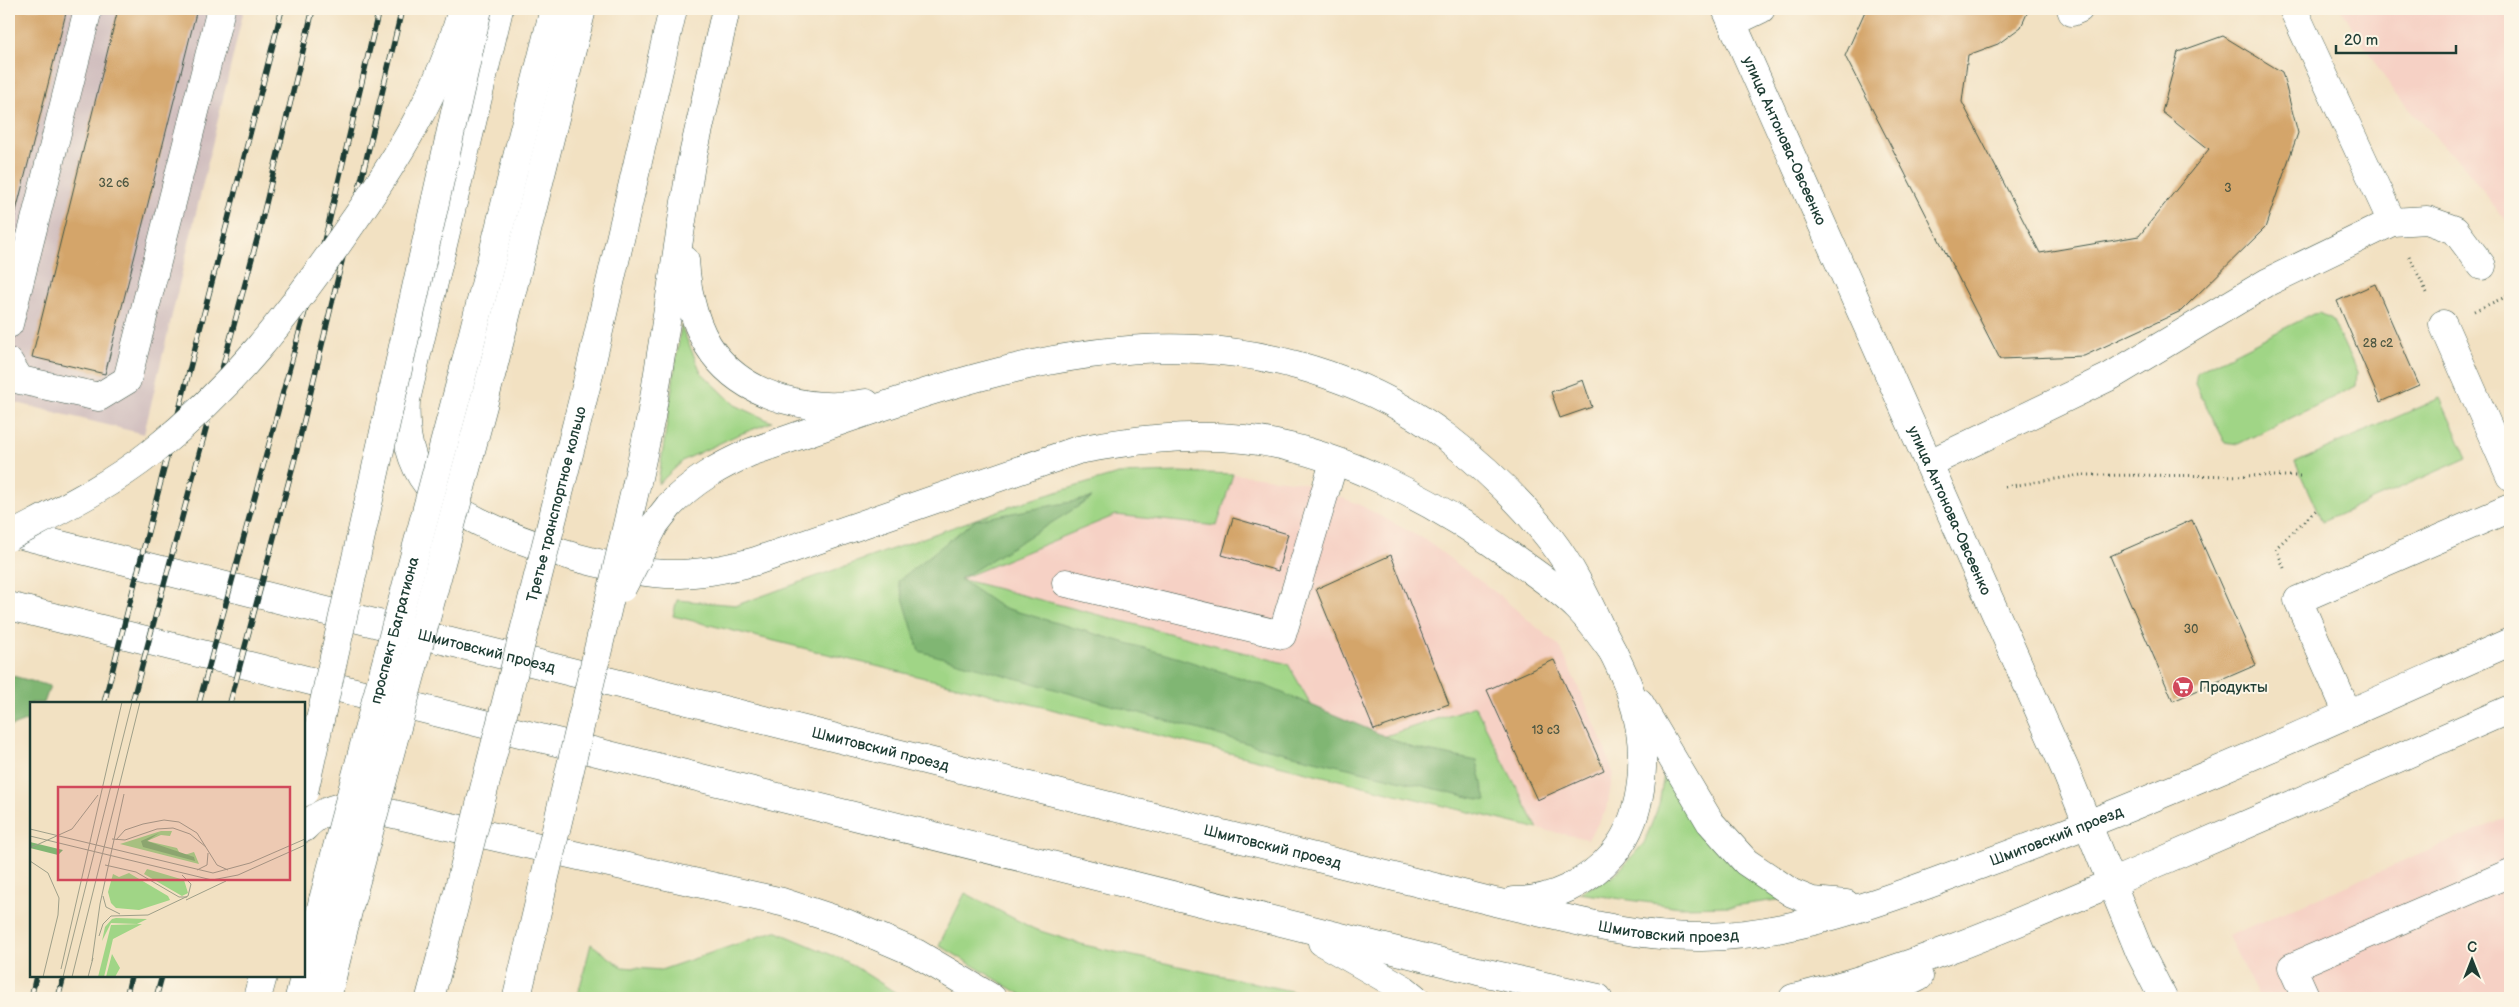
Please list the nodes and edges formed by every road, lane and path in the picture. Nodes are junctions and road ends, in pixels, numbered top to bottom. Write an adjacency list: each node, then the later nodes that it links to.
1 (88, 9): 18 (main road)
2 (221, 9): 20 (main road)
3 (462, 9): 30 (main road, bridge)
4 (478, 9): 40 (main road, bridge)
5 (498, 9): 22 (main road)
6 (554, 9): 48 (main road, проспект Багратиона, bridge)
7 (582, 9): 55 (main road, bridge)
8 (673, 9): 56 (main road, Третье транспортное кольцо, bridge)
9 (726, 9): 15 (main road)
10 (1761, 9): 14 (main road)
11 (2071, 9): 12 (main road)
12 (2079, 9)
13 (2293, 9): 16 (main road)
14 (1729, 16): 23 (main road, улица Антонова-Овсеенко)
15 (691, 164): 21 (main road); 34 (main road, bridge)
16 (2392, 222): 17 (main road); 19 (path); 23 (main road)
17 (2482, 266)
18 (9, 324)
19 (2443, 324): 25 (main road)
20 (9, 362)
21 (927, 393): 34 (main road, bridge); 36 (main road)
22 (1334, 462): 31 (main road); 36 (main road)
23 (1930, 463): 41 (main road, улица Антонова-Овсеенко)
24 (2301, 476): 26 (path)
25 (2510, 476)
26 (2005, 487)
27 (2510, 508): 32 (main road)
28 (2316, 510): 32 (path)
29 (9, 532): 46 (main road, Шмитовский проезд)
30 (9, 537)
31 (1066, 583)
32 (2298, 600): 39 (main road)
33 (9, 606): 47 (main road)
34 (607, 615): 57 (main road, bridge)
35 (2510, 642): 39 (main road, Шмитовский проезд)
36 (1613, 652): 37 (main road)
37 (1625, 679): 45 (main road); 46 (main road)
38 (2510, 709): 44 (main road)
39 (2348, 714): 41 (main road, Шмитовский проезд)
40 (305, 788)
41 (2088, 826): 44 (main road, улица Антонова-Овсеенко); 45 (main road, Шмитовский проезд)
42 (305, 827): 58 (main road)
43 (2510, 873): 64 (main road)
44 (2111, 883): 61 (main road); 62 (main road); 63 (main road, улица Антонова-Овсеенко)
45 (1883, 900): 46 (main road, Шмитовский проезд)
46 (1495, 902)
47 (1295, 926): 59 (main road); 60 (main road)
48 (305, 974)
49 (250, 977): 52 (main road)
50 (263, 977): 53 (main road)
51 (304, 977): 54 (main road, проспект Багратиона, bridge)
52 (245, 998)
53 (258, 998)
54 (299, 998)
55 (327, 998)
56 (430, 998)
57 (517, 998)
58 (992, 998)
59 (1415, 998)
60 (1598, 998)
61 (1793, 998)
62 (1876, 998)
63 (2163, 998)
64 (2306, 998)

